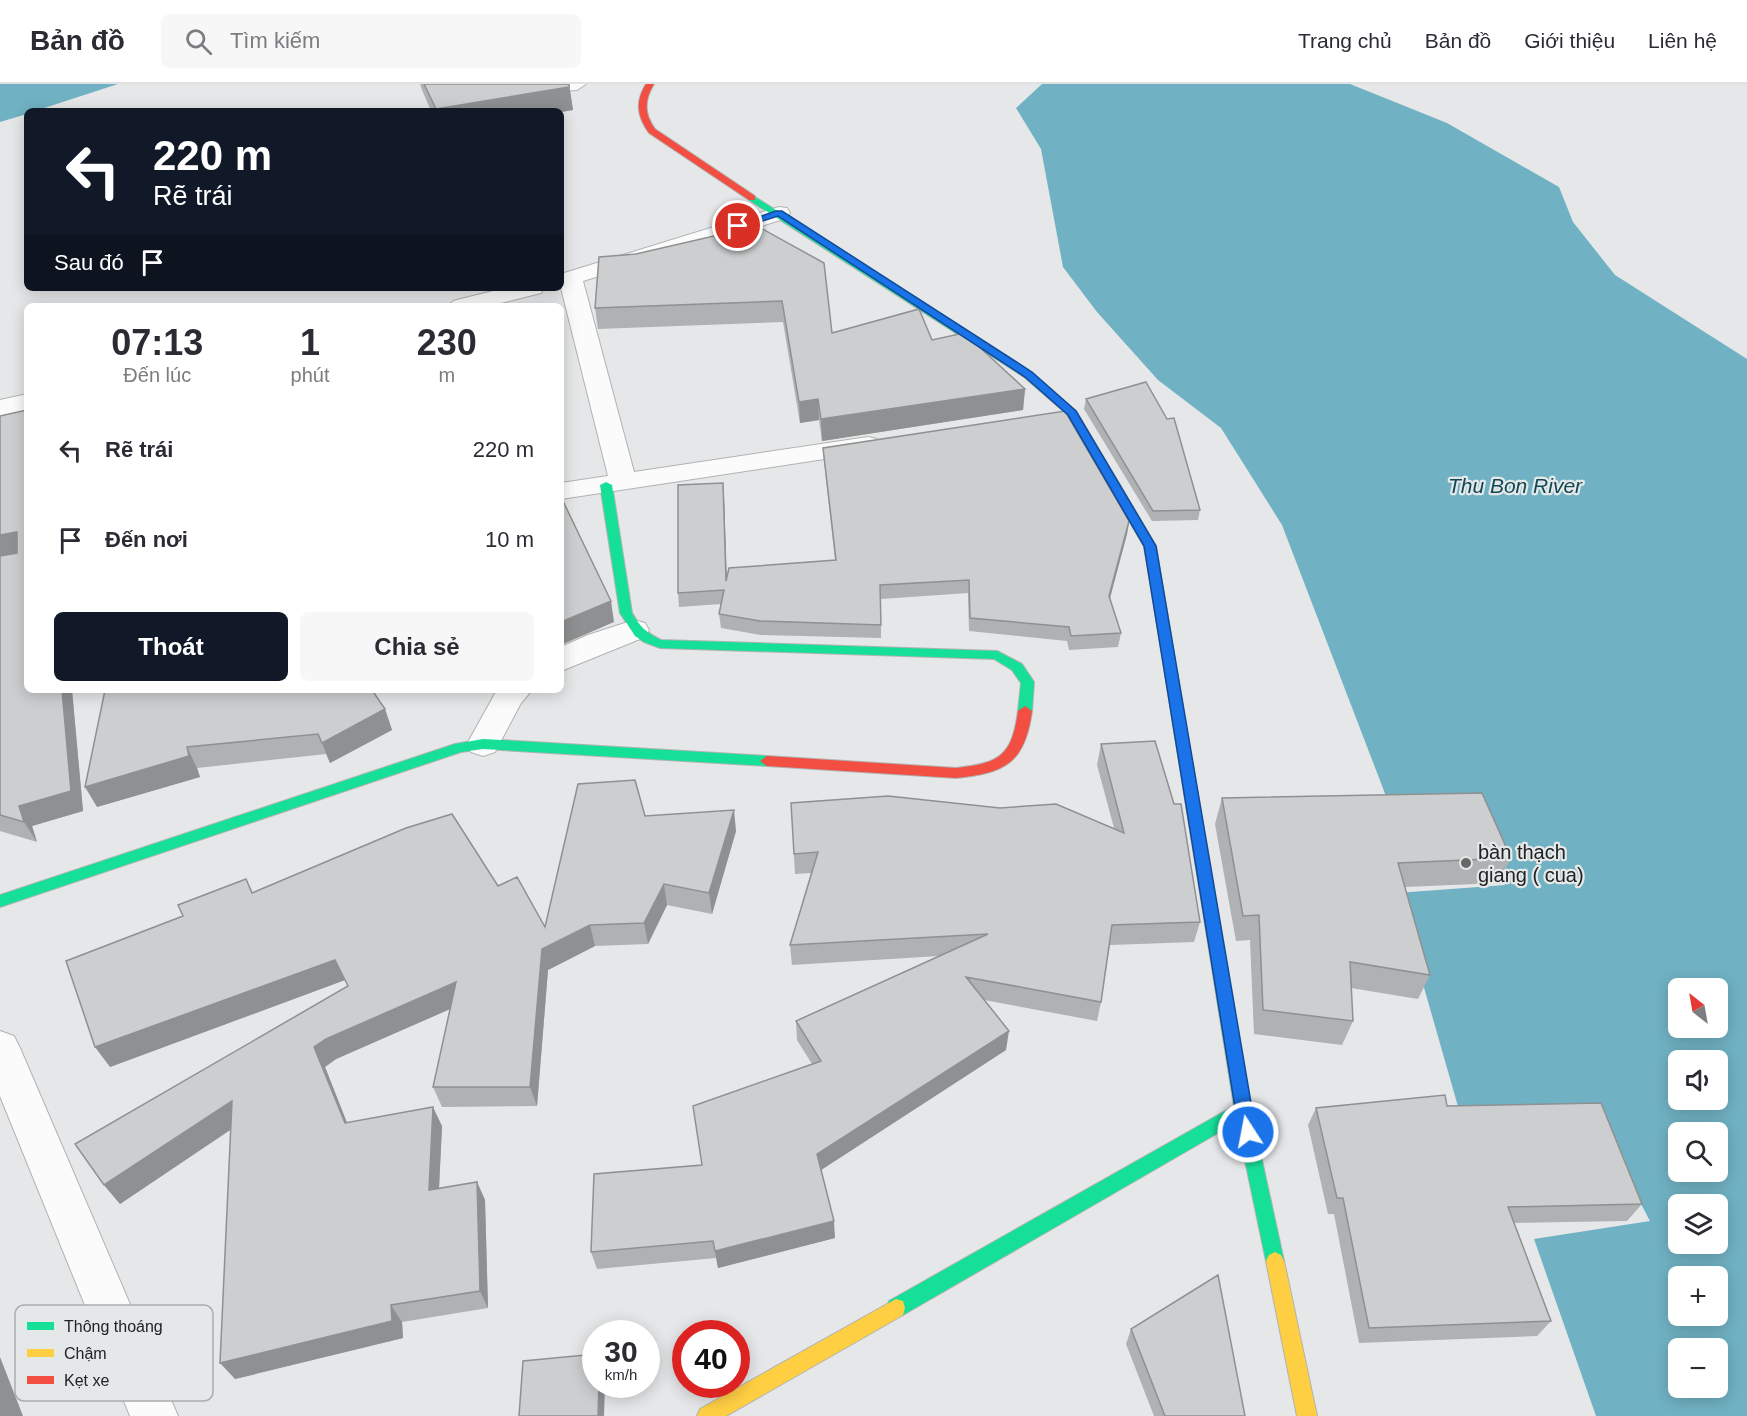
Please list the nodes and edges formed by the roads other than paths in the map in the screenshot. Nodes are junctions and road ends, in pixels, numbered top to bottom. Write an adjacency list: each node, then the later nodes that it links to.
1 (578, 84): 3 (street)
2 (650, 84): 4 (street)
3 (534, 87)
4 (779, 213): 5 (street); 10 (street)
5 (566, 280): 13 (street)
6 (521, 291): 7 (street)
7 (473, 303)
8 (24, 403): 9 (street)
9 (0, 408)
10 (1072, 413): 11 (street); 21 (street)
11 (1036, 419)
12 (895, 441): 13 (street)
13 (614, 484): 14 (street); 15 (street)
14 (564, 491)
15 (634, 630): 16 (street); 18 (street)
16 (564, 659)
17 (512, 693): 18 (street)
18 (483, 744): 19 (street)
19 (0, 901)
20 (0, 1048): 22 (street)
21 (1243, 1110): 25 (street); 26 (street)
22 (108, 1305)
23 (148, 1401): 24 (street)
24 (154, 1416)
25 (707, 1416)
26 (1307, 1416)

